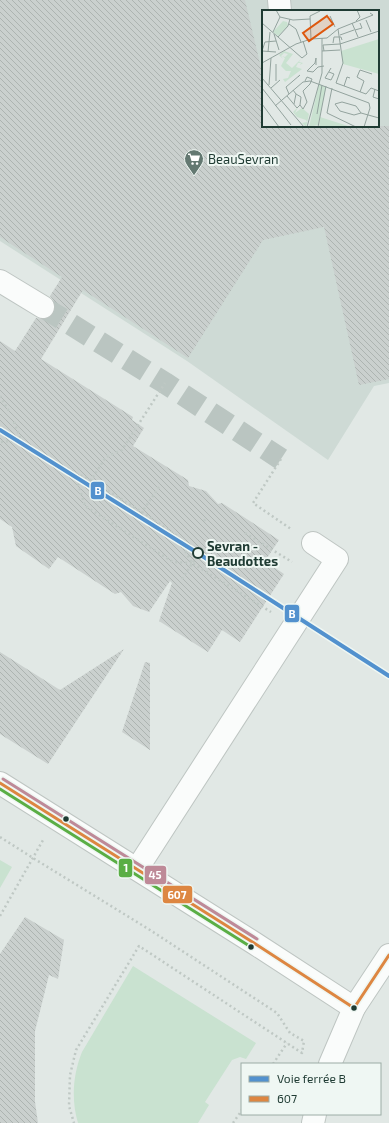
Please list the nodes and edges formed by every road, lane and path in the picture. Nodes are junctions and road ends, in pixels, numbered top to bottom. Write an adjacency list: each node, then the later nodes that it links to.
1 (279, 0): 2 (street)
2 (280, 10)
3 (0, 281): 4 (street)
4 (43, 307)
5 (165, 383): 15 (path)
6 (0, 396): 7 (path)
7 (10, 413)
8 (14, 422): 9 (path)
9 (21, 440): 10 (path); 11 (path)
10 (1, 442)
11 (44, 455)
12 (281, 459): 21 (path)
13 (54, 461): 14 (path)
14 (75, 473): 15 (path); 24 (path)
15 (91, 480): 17 (path)
16 (159, 487): 17 (path)
17 (142, 512): 24 (path)
18 (206, 518): 19 (path)
19 (204, 521)
20 (245, 533): 23 (path)
21 (313, 543): 30 (street)
22 (203, 546): 24 (path)
23 (292, 562)
24 (192, 563): 25 (path); 29 (path)
25 (182, 579)
26 (160, 589): 27 (path)
27 (158, 593)
28 (274, 605): 29 (path)
29 (270, 612): 30 (path)
30 (293, 626): 35 (street)
31 (0, 783): 32 (street)
32 (56, 819): 34 (path); 35 (street)
33 (0, 837): 34 (path)
34 (33, 858): 36 (path); 39 (path)
35 (137, 869): 38 (street)
36 (0, 916)
37 (389, 954): 38 (street)
38 (354, 1008): 41 (street)
39 (287, 1043): 40 (path); 43 (path)
40 (274, 1063)
41 (330, 1063)
42 (241, 1111): 44 (path)
43 (74, 1123)
44 (233, 1123)

